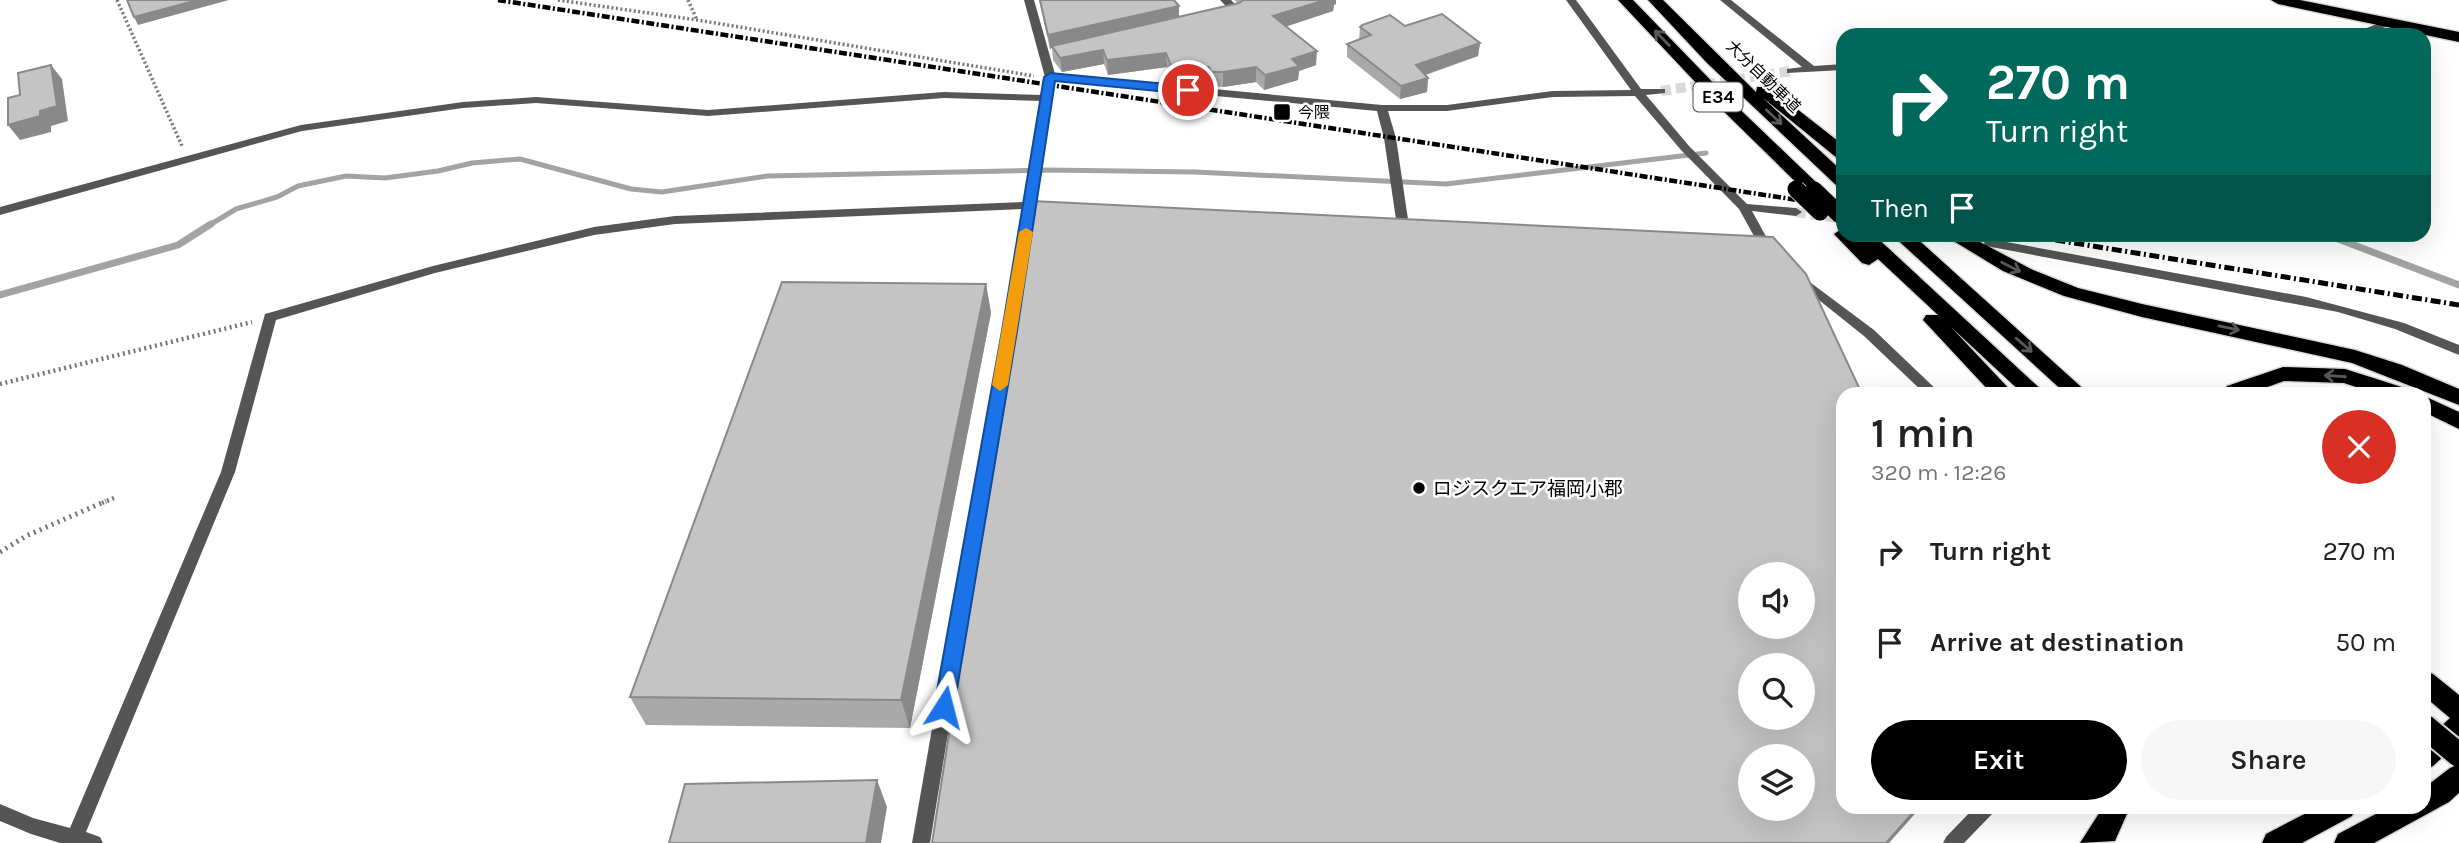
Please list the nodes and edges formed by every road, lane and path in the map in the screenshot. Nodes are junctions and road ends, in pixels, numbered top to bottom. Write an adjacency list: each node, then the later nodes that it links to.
1 (117, 0): 30 (path)
2 (558, 0): 13 (path)
3 (688, 0): 13 (path)
4 (1029, 0): 20 (street)
5 (1225, 0): 12 (street)
6 (1571, 0): 26 (street)
7 (1625, 0): 32 (highway, E34, one-way to 7)
8 (1655, 0): 31 (highway, 大分自動車道 / E34, one-way to 31)
9 (1662, 0): 29 (highway)
10 (1725, 0): 22 (street)
11 (2278, 0): 14 (highway)
12 (1214, 18)
13 (697, 20): 24 (path)
14 (2387, 23): 15 (street); 16 (highway)
15 (2373, 28)
16 (2413, 28)
17 (2431, 32): 18 (highway)
18 (2459, 37)
19 (1057, 54): 20 (street)
20 (1044, 56): 24 (street)
21 (1836, 67): 22 (street)
22 (1811, 69): 23 (street)
23 (1791, 71)
24 (1050, 77): 27 (street); 28 (street)
25 (1661, 91): 26 (street)
26 (1638, 93): 28 (street); 33 (street)
27 (1048, 99): 30 (street); 37 (street)
28 (1382, 108): 40 (street)
29 (1836, 148)
30 (187, 159): 34 (street)
31 (1836, 175)
32 (1805, 190): 36 (highway, bridge); 38 (highway, bridge)
33 (1744, 206): 35 (street); 47 (street)
34 (0, 211)
35 (1796, 212)
36 (1836, 212)
37 (1034, 213): 49 (street); 78 (street)
38 (1836, 227)
39 (1390, 233): 40 (street)
40 (1404, 233): 41 (street)
41 (1418, 234)
42 (1851, 242): 53 (highway)
43 (1871, 242): 54 (highway)
44 (1909, 242): 55 (highway, one-way to 55)
45 (1965, 242): 58 (highway, one-way to 58)
46 (1990, 243): 50 (street)
47 (1804, 283): 48 (street); 52 (street)
48 (1815, 307)
49 (270, 317): 51 (path); 76 (street)
50 (2459, 351)
51 (0, 384)
52 (1927, 387)
53 (1998, 387)
54 (2028, 387)
55 (2071, 387)
56 (2246, 387): 57 (highway, one-way to 56)
57 (2379, 387)
58 (2459, 398)
59 (2431, 407): 60 (highway)
60 (2459, 421)
61 (114, 498): 62 (path)
62 (0, 552)
63 (2431, 687): 64 (highway)
64 (2459, 710)
65 (2459, 726): 67 (highway)
66 (2431, 732): 68 (highway, bridge)
67 (2431, 752)
68 (2459, 755)
69 (2459, 776): 70 (highway)
70 (2431, 798)
71 (0, 812): 76 (street)
72 (1980, 814): 79 (street)
73 (2114, 814): 80 (highway)
74 (2330, 814): 81 (highway)
75 (2401, 814): 82 (highway)
76 (72, 840): 77 (street)
77 (94, 843)
78 (921, 843)
79 (1952, 843)
80 (2094, 843)
81 (2276, 843)
82 (2348, 843)

